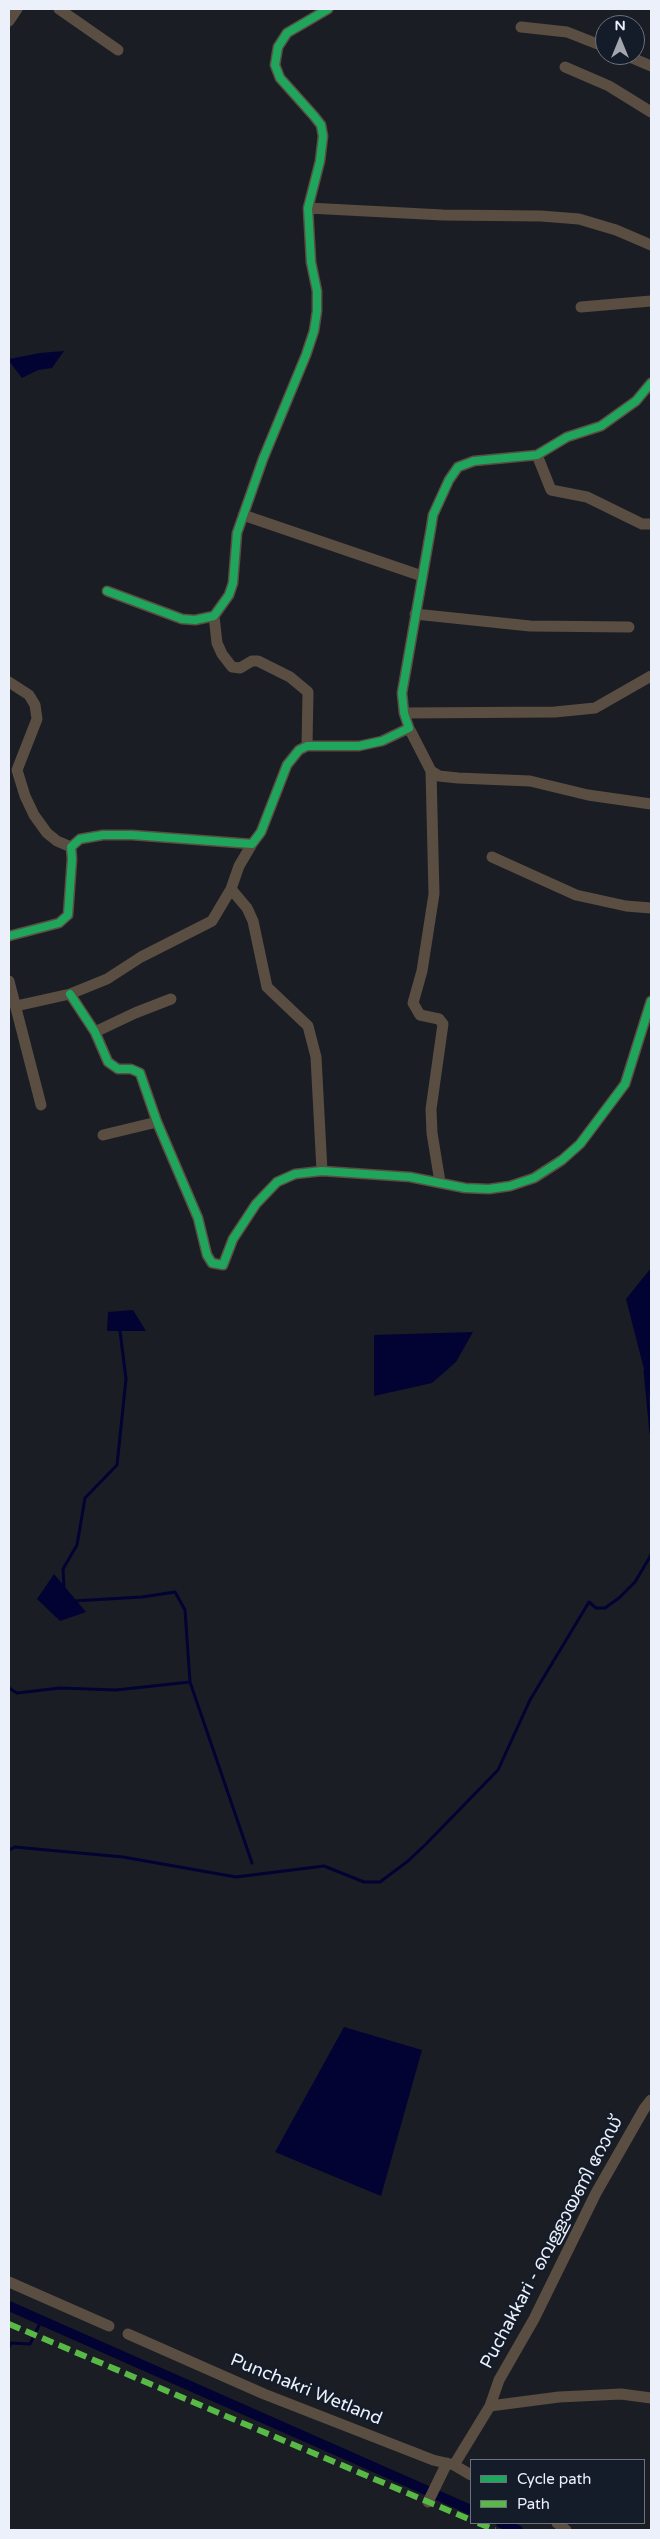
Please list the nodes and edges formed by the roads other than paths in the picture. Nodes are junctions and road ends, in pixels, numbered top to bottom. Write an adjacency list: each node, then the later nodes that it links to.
1 (17, 9): 4 (street)
2 (59, 9): 7 (street)
3 (328, 9): 10 (street)
4 (9, 21)
5 (521, 27): 6 (street)
6 (595, 42)
7 (118, 50)
8 (565, 67): 9 (street)
9 (651, 112)
10 (308, 208): 11 (street); 16 (street)
11 (651, 245)
12 (651, 301): 13 (street)
13 (581, 307)
14 (651, 384): 15 (street)
15 (536, 455): 17 (street); 18 (street)
16 (243, 515): 18 (street); 21 (street)
17 (651, 524)
18 (422, 576): 20 (street)
19 (107, 592): 21 (street)
20 (415, 614): 22 (street); 26 (street)
21 (214, 616): 28 (street)
22 (629, 627)
23 (651, 676): 25 (street)
24 (9, 682): 32 (street)
25 (645, 682): 26 (street)
26 (404, 713): 27 (street)
27 (409, 728): 28 (street); 29 (street)
28 (307, 746): 31 (street)
29 (431, 771): 30 (street); 47 (street)
30 (651, 804)
31 (252, 844): 32 (street); 34 (street)
32 (71, 847): 36 (street)
33 (492, 857): 35 (street)
34 (231, 889): 38 (street); 46 (street)
35 (651, 908)
36 (9, 936)
37 (9, 981): 41 (street)
38 (70, 994): 41 (street); 42 (street)
39 (171, 999): 42 (street)
40 (651, 1001): 47 (street)
41 (16, 1006): 43 (street)
42 (95, 1032): 44 (street)
43 (41, 1104)
44 (157, 1122): 45 (street); 46 (street)
45 (102, 1135)
46 (322, 1172): 47 (street)
47 (440, 1182)
48 (651, 2100): 53 (street, Puchakkari - വെള്ളായണി റോഡ്)
49 (9, 2282): 50 (street)
50 (109, 2326)
51 (128, 2334): 54 (street, Punchakri Wetland)
52 (651, 2398): 53 (street)
53 (490, 2406): 54 (street, Puchakkari - വെള്ളായണി റോഡ്)
54 (451, 2464): 55 (street, Punchakri Wetland); 56 (street, Puchakkari - വെള്ളായണി റോഡ്)
55 (470, 2474)
56 (428, 2502)

